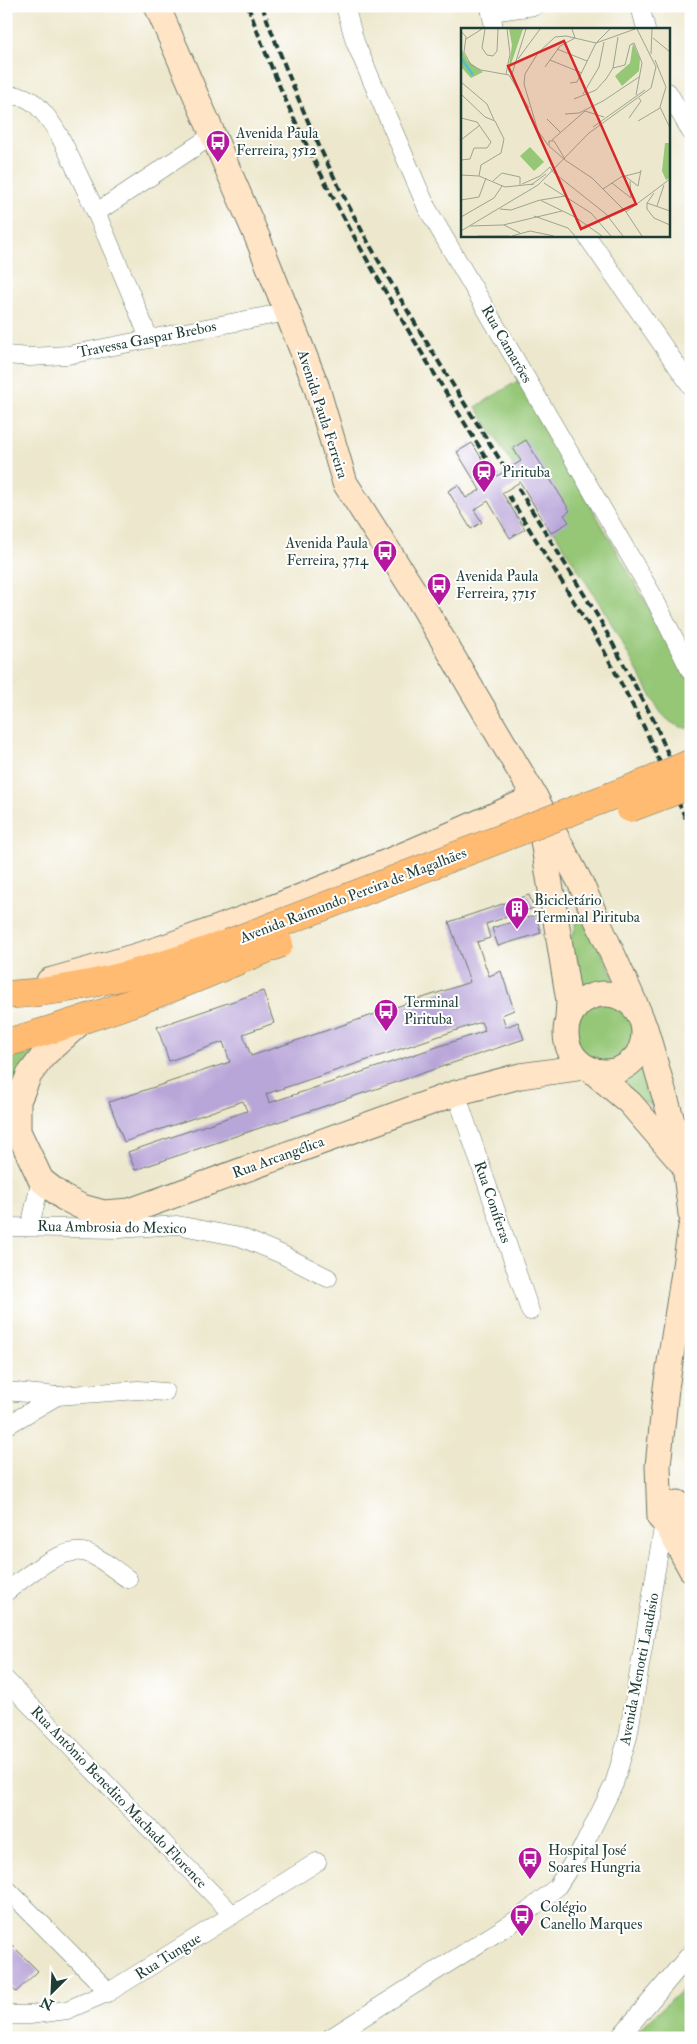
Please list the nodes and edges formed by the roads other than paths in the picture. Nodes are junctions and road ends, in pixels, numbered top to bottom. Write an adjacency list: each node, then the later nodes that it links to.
1 (157, 6): 10 (main road, Avenida Paula Ferreira)
2 (345, 6): 19 (street, Rua Camarões)
3 (535, 6): 5 (street)
4 (640, 6): 6 (street)
5 (492, 16)
6 (646, 28)
7 (670, 95): 9 (street)
8 (6, 99): 11 (street)
9 (691, 132)
10 (213, 136): 11 (street); 13 (main road, Avenida Paula Ferreira)
11 (97, 212): 14 (street)
12 (587, 236): 15 (street)
13 (287, 312): 14 (street, Travessa Gaspar Brebos); 22 (main road, Avenida Paula Ferreira)
14 (149, 338): 16 (street, Travessa Gaspar Brebos)
15 (660, 341): 17 (street); 18 (street)
16 (6, 355)
17 (691, 364)
18 (691, 386)
19 (691, 672)
20 (691, 763): 23 (main road, Avenida Raimundo Pereira de Magalhães, bridge)
21 (691, 785): 23 (main road, bridge)
22 (535, 797): 24 (main road); 25 (main road, Avenida Paula Ferreira); 27 (main road)
23 (230, 954): 24 (main road, Avenida Raimundo Pereira de Magalhães); 26 (main road, Avenida Raimundo Pereira de Magalhães)
24 (6, 994)
25 (641, 1018): 27 (main road); 29 (main road); 34 (main road, Avenida Paula Ferreira)
26 (82, 1021): 28 (main road, Avenida Raimundo Pereira de Magalhães); 33 (main road)
27 (567, 1027): 29 (main road); 30 (main road, Rua Arcangélica)
28 (6, 1043)
29 (587, 1068): 30 (main road, Rua Arcangélica); 34 (main road)
30 (520, 1076): 31 (main road, Rua Arcangélica)
31 (456, 1093): 36 (main road, Rua Arcangélica); 43 (street, Rua Coníferas)
32 (6, 1124): 33 (main road)
33 (23, 1143): 35 (main road)
34 (685, 1166): 37 (main road, Avenida Paula Ferreira)
35 (41, 1180): 36 (main road, Rua Arcangélica); 39 (street)
36 (149, 1204): 38 (street)
37 (691, 1214)
38 (177, 1224): 39 (street, Rua Ambrosia do Mexico); 42 (street, Rua Ambrosia do Mexico)
39 (30, 1226): 40 (street, Rua Ambrosia do Mexico)
40 (6, 1227)
41 (691, 1228): 48 (main road)
42 (328, 1278)
43 (530, 1311)
44 (6, 1391): 46 (street)
45 (165, 1392): 46 (street)
46 (57, 1396): 47 (street)
47 (6, 1426)
48 (670, 1514): 49 (main road); 50 (main road); 60 (street, Avenida Menotti Laudisio)
49 (691, 1538)
50 (691, 1569)
51 (128, 1579): 52 (street)
52 (6, 1592)
53 (6, 1680): 56 (street, Rua Antônio Benedito Machado Florence)
54 (316, 1862): 56 (street, Rua Tungue)
55 (6, 1888): 58 (street)
56 (233, 1915): 58 (street, Rua Tungue)
57 (691, 1953): 61 (street)
58 (109, 1992): 59 (street, Rua Tungue)
59 (6, 2015)
60 (330, 2038)
61 (619, 2038)

